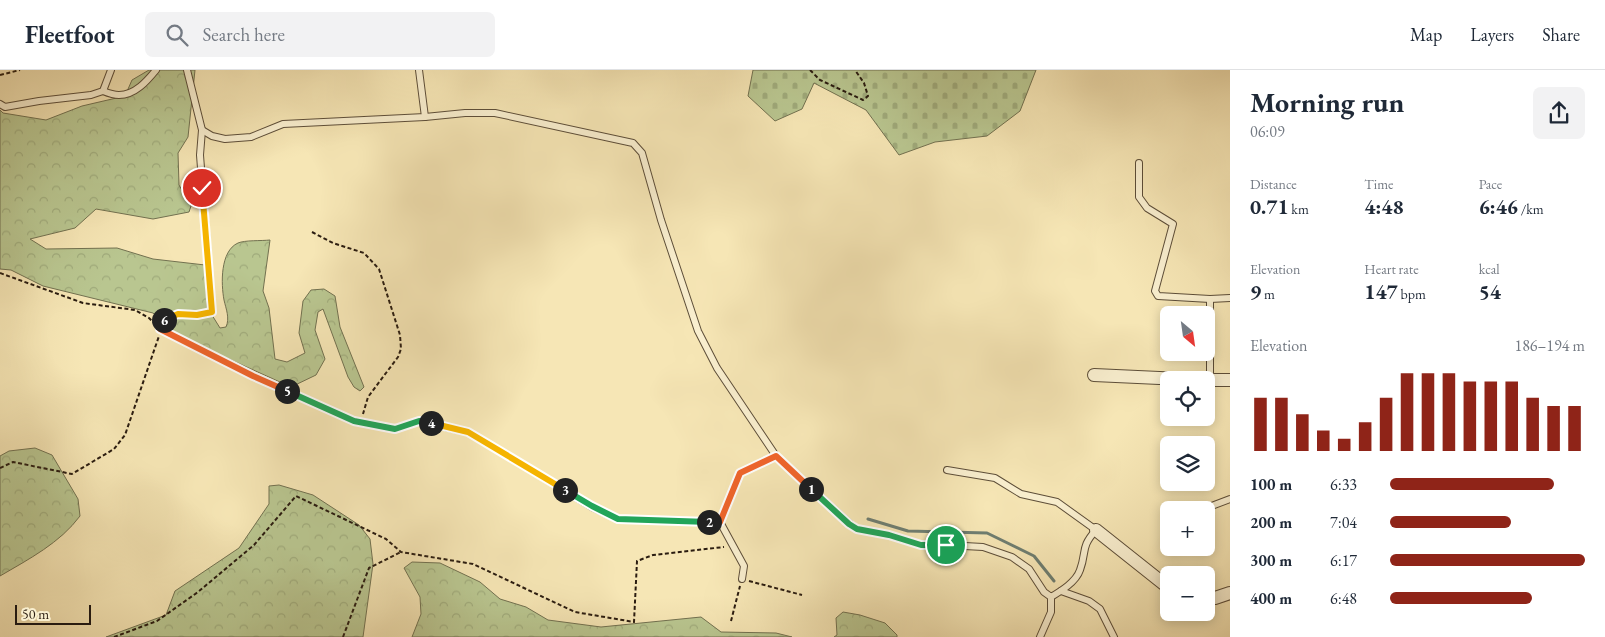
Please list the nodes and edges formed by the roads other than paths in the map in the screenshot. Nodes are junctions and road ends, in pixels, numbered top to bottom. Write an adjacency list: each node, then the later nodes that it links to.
1 (111, 70): 5 (lane)
2 (156, 70): 5 (lane)
3 (187, 70): 8 (lane)
4 (419, 70): 7 (lane)
5 (103, 91): 6 (lane)
6 (0, 104)
7 (425, 117): 8 (lane); 17 (lane)
8 (202, 130): 21 (lane)
9 (1139, 163): 11 (lane)
10 (1230, 298): 11 (lane)
11 (1210, 299): 12 (lane)
12 (1206, 371)
13 (1094, 375): 14 (street)
14 (1160, 378)
15 (1215, 380): 16 (street)
16 (1230, 380)
17 (776, 456): 21 (lane); 27 (lane)
18 (948, 470): 22 (lane)
19 (1230, 499): 20 (lane)
20 (1215, 505)
21 (720, 522): 23 (lane)
22 (1096, 530): 24 (street); 25 (lane)
23 (742, 578)
24 (1160, 581)
25 (1061, 591): 27 (lane); 30 (lane)
26 (1230, 593): 28 (street)
27 (1051, 597): 29 (lane)
28 (1215, 598)
29 (1040, 637)
30 (1114, 637)

